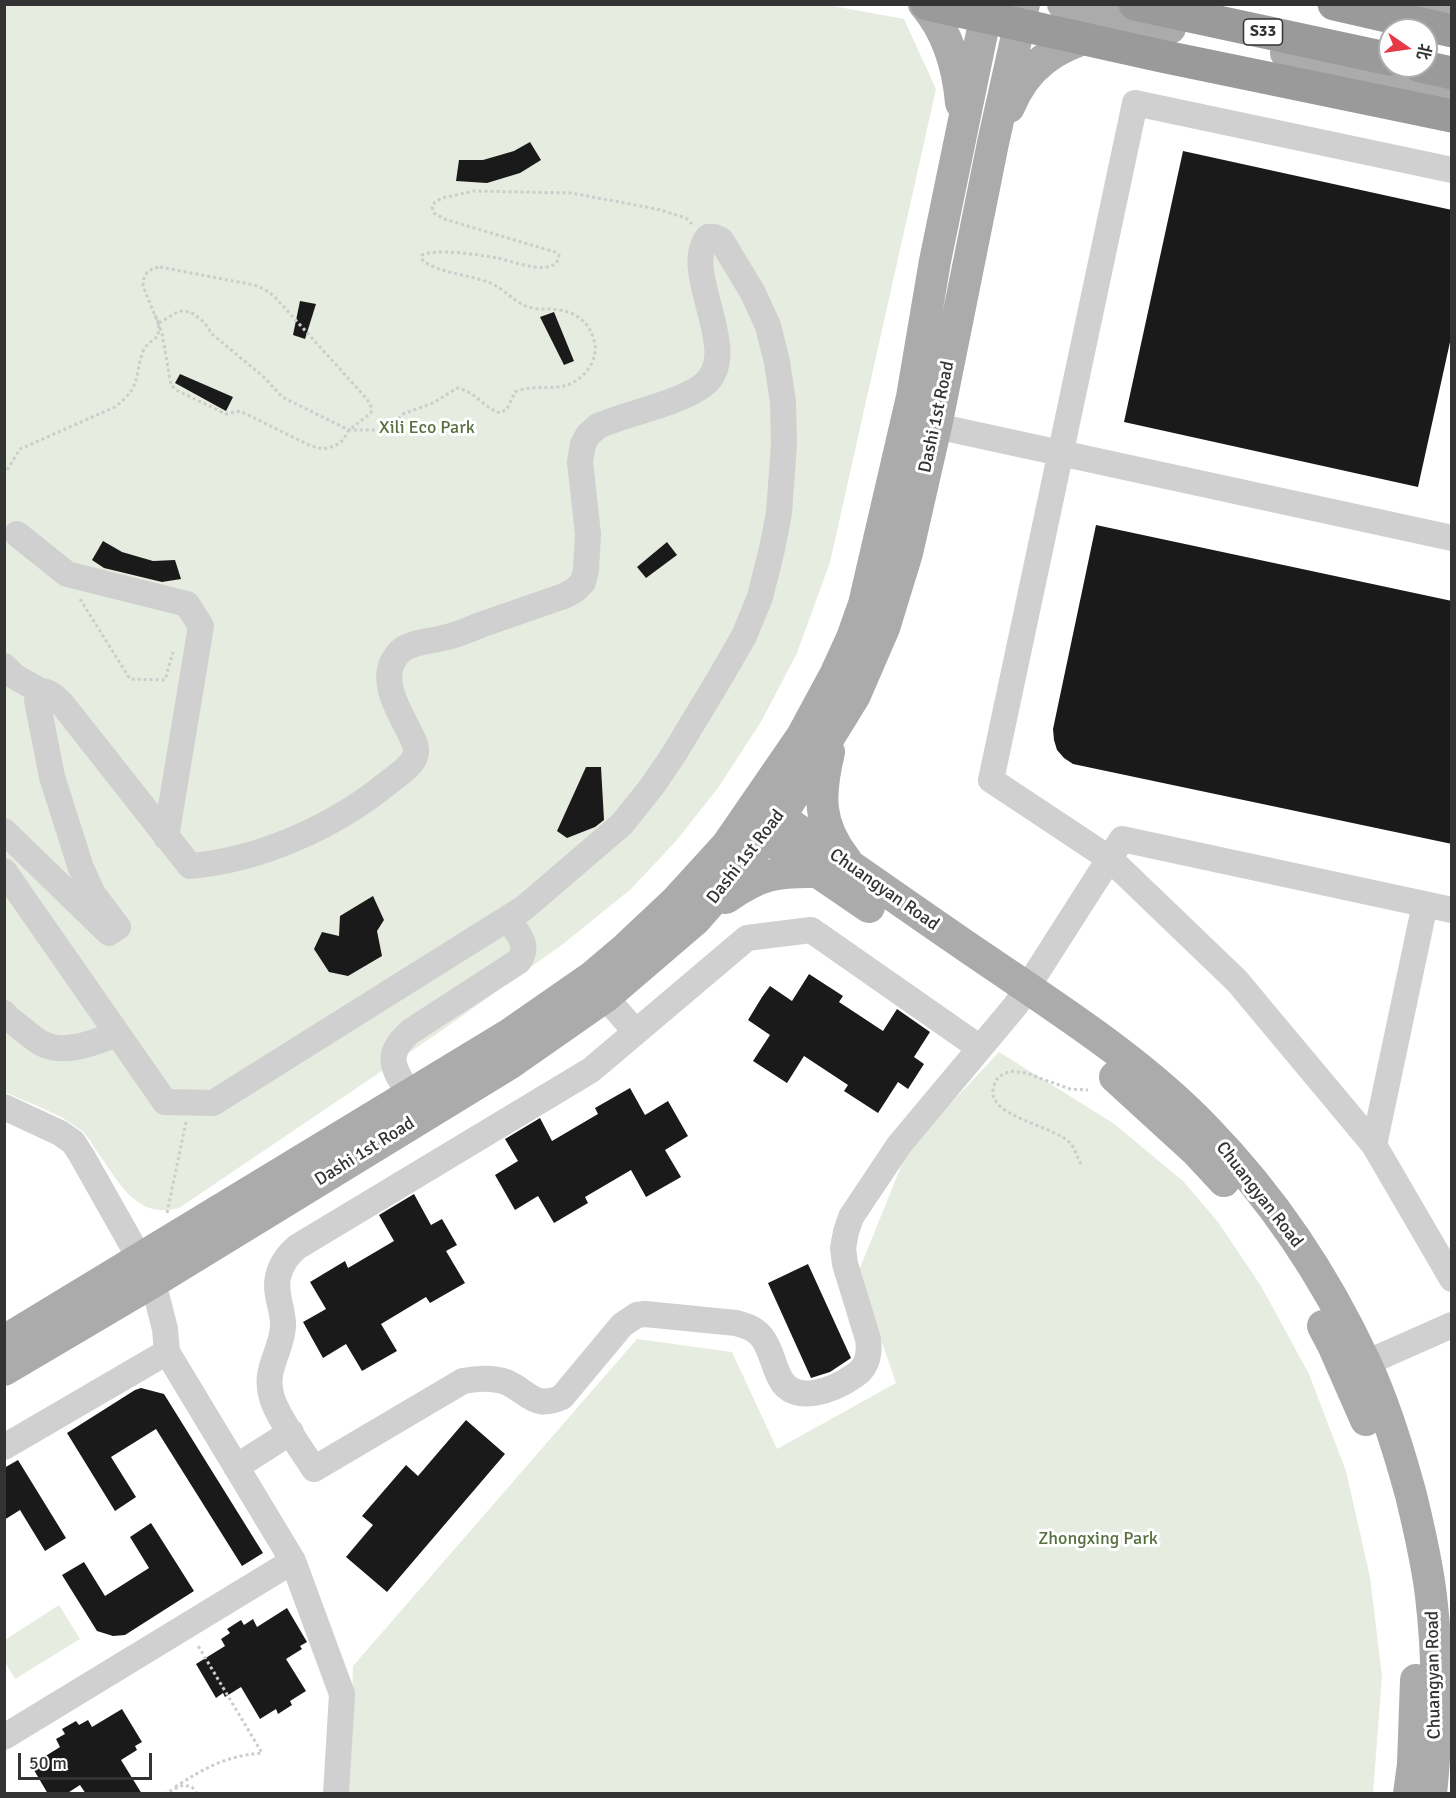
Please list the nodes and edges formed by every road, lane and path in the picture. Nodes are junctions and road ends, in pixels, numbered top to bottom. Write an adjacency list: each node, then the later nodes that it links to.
1 (926, 4): 12 (highway, bridge); 13 (main road)
2 (988, 4): 13 (main road, Dashi 1st Road)
3 (1024, 4): 14 (main road, Dashi 1st Road)
4 (1063, 4): 8 (main road)
5 (1334, 4): 9 (highway)
6 (1427, 4): 7 (main road)
7 (1452, 10)
8 (1147, 15): 10 (highway, S33); 11 (main road); 14 (main road)
9 (1452, 31)
10 (1378, 57)
11 (1452, 90)
12 (1452, 116)
13 (961, 135): 30 (main road, Dashi 1st Road)
14 (993, 143): 19 (main road, Dashi 1st Road)
15 (1452, 170): 21 (street)
16 (708, 237): 20 (path); 32 (street); 40 (street)
17 (155, 315): 18 (path); 20 (path, bridge); 20 (path, bridge)
18 (159, 323): 20 (path); 22 (path)
19 (936, 426): 21 (street); 29 (main road, Dashi 1st Road)
20 (350, 430)
21 (1060, 455): 24 (street); 33 (street)
22 (4, 475)
23 (17, 534): 25 (street)
24 (1452, 538)
25 (67, 574): 26 (path); 32 (street)
26 (174, 648)
27 (4, 666): 28 (street)
28 (40, 691): 31 (street); 32 (street)
29 (833, 733): 30 (main road, Dashi 1st Road); 34 (main road)
30 (761, 819): 34 (main road, Chuangyan Road); 36 (main road, Chuangyan Road); 39 (main road, Dashi 1st Road); 48 (main road, Dashi 1st Road)
31 (4, 831)
32 (166, 837)
33 (1110, 860): 37 (street); 42 (street); 51 (street)
34 (854, 870): 42 (main road, Chuangyan Road)
35 (4, 871): 45 (street)
36 (818, 872): 39 (main road); 42 (main road, Chuangyan Road)
37 (1425, 904): 38 (street); 51 (street)
38 (1452, 910)
39 (696, 919): 41 (main road, Dashi 1st Road)
40 (508, 920): 48 (street); 49 (street)
41 (605, 997): 44 (street); 53 (main road, Dashi 1st Road)
42 (1022, 997): 46 (street); 58 (main road, Chuangyan Road)
43 (4, 1013): 45 (street)
44 (636, 1032): 46 (street); 60 (street)
45 (117, 1034): 49 (street)
46 (980, 1048): 60 (street)
47 (1088, 1090): 52 (path)
48 (410, 1095): 53 (main road, Dashi 1st Road)
49 (189, 1104): 53 (path)
50 (4, 1107): 53 (street)
51 (1374, 1144): 54 (street)
52 (1081, 1164)
53 (151, 1263): 56 (main road, Dashi 1st Road); 57 (street); 59 (main road, Dashi 1st Road)
54 (1452, 1279)
55 (1452, 1324): 58 (street)
56 (4, 1341)
57 (167, 1352): 61 (street); 62 (street)
58 (1355, 1367): 70 (main road, Chuangyan Road); 71 (main road, Chuangyan Road)
59 (4, 1371)
60 (291, 1432): 62 (street)
61 (4, 1447)
62 (236, 1467): 63 (street)
63 (293, 1561): 64 (street); 69 (street)
64 (186, 1626): 65 (street); 66 (path)
65 (4, 1737)
66 (175, 1787): 67 (path); 68 (path)
67 (164, 1794)
68 (197, 1794)
69 (336, 1794)
70 (1409, 1794)
71 (1431, 1794)

